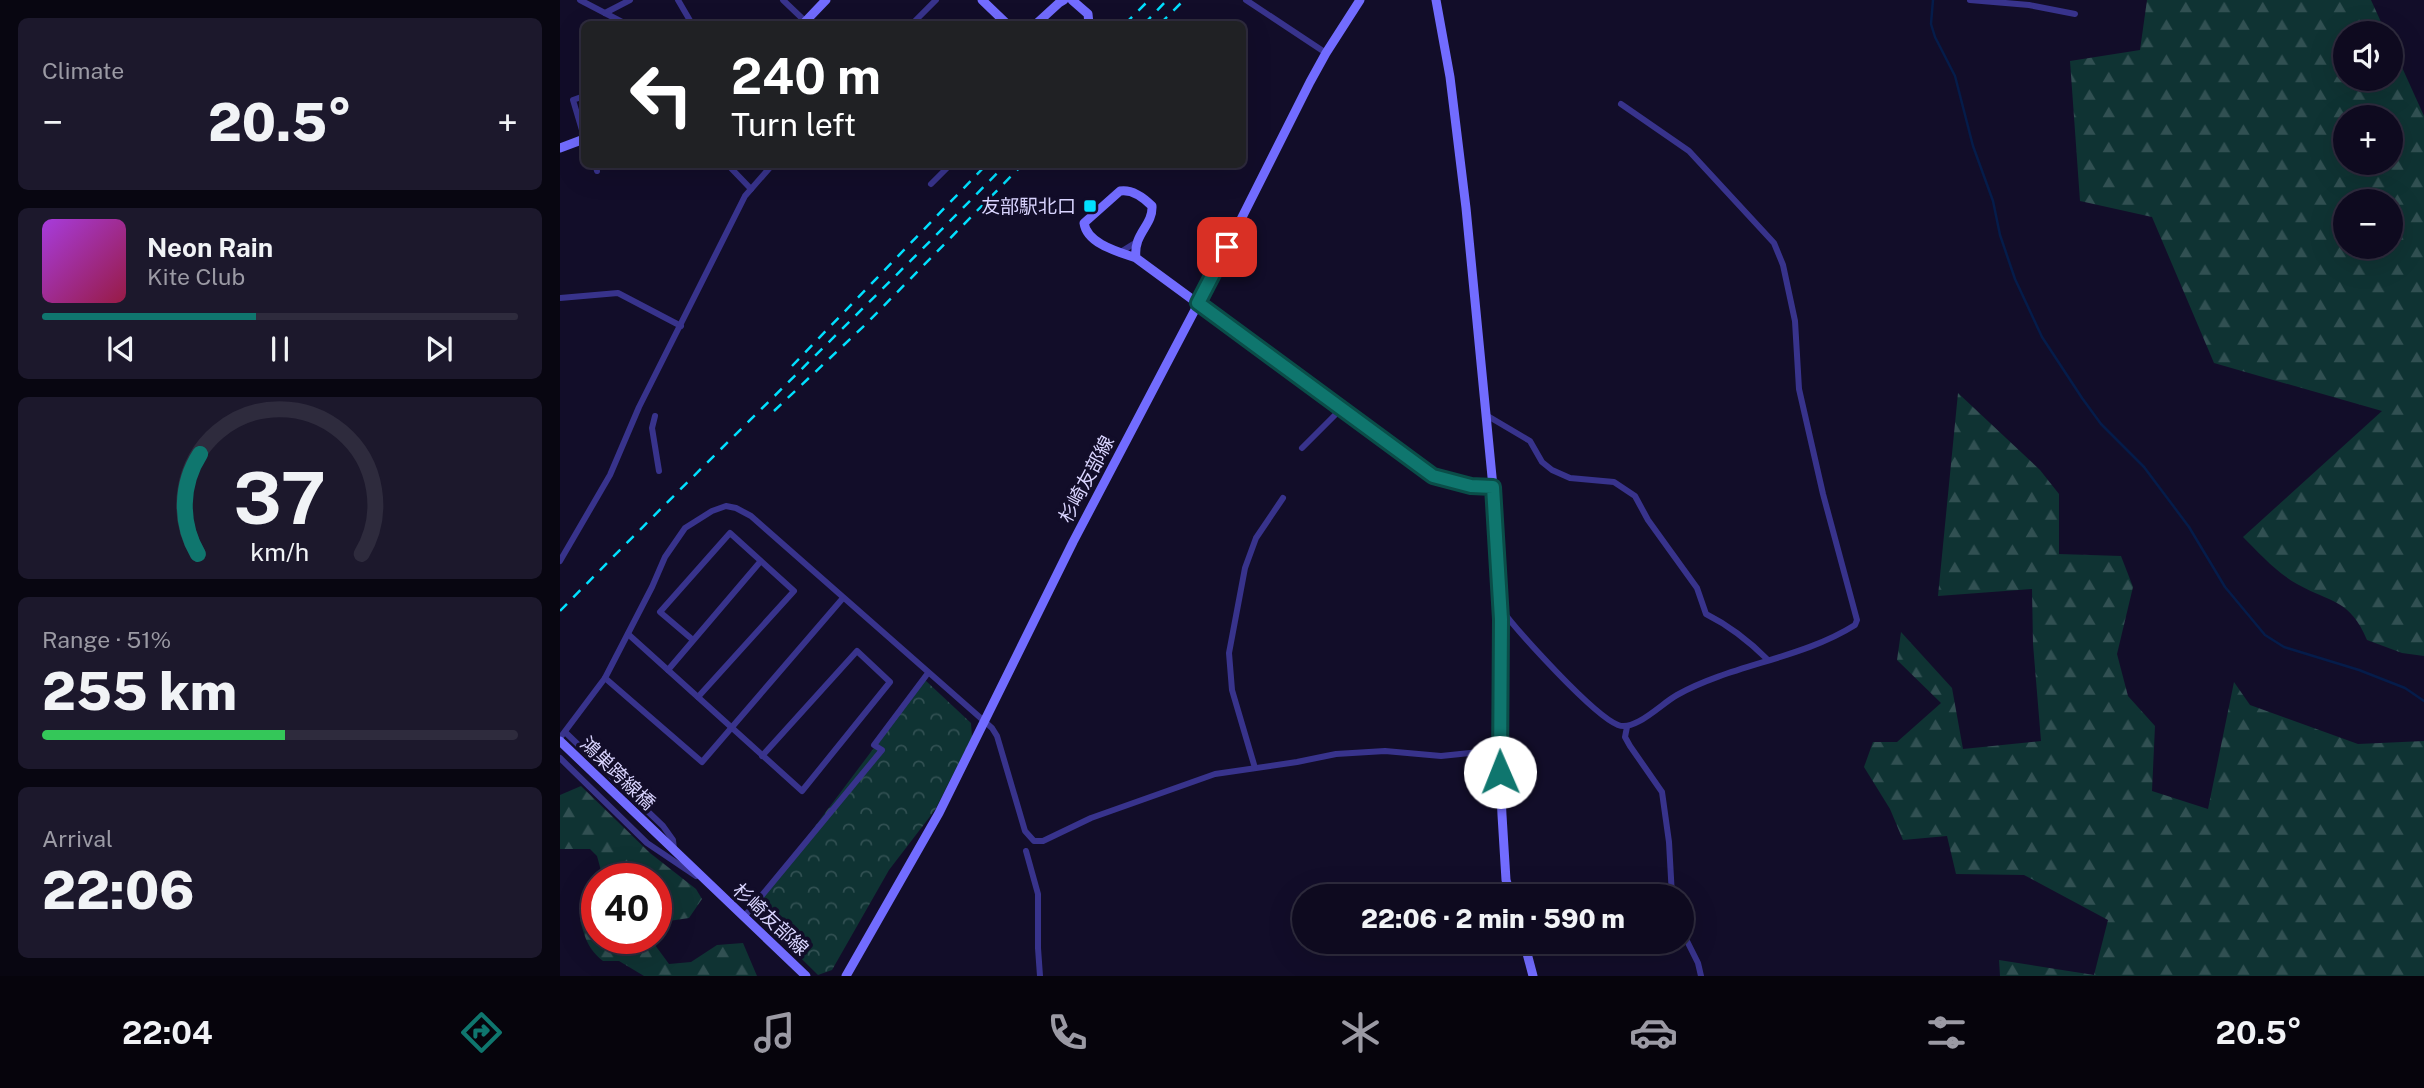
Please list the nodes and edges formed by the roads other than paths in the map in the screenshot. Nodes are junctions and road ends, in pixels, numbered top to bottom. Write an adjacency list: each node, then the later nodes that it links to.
1 (580, 0): 14 (street)
2 (630, 0): 14 (street)
3 (678, 0): 17 (street)
4 (783, 0): 18 (street)
5 (826, 0): 19 (street)
6 (936, 0): 20 (street)
7 (982, 0): 21 (street)
8 (1064, 0): 22 (street)
9 (1072, 0): 23 (street)
10 (1360, 0): 24 (street, 杉崎友部線)
11 (1436, 0): 42 (street)
12 (1970, 0): 15 (street)
13 (1245, 1): 24 (street)
14 (605, 13): 16 (street)
15 (2075, 14)
16 (620, 21)
17 (690, 21)
18 (802, 21)
19 (806, 21)
20 (915, 21)
21 (1004, 21)
22 (1040, 21)
23 (1089, 21)
24 (1326, 53): 39 (street, 杉崎友部線)
25 (581, 97): 27 (street)
26 (1621, 104): 54 (street)
27 (581, 128)
28 (581, 139): 29 (street)
29 (560, 148)
30 (731, 168): 34 (street)
31 (769, 168): 34 (street)
32 (947, 168): 33 (street)
33 (931, 184)
34 (751, 189): 40 (street)
35 (1135, 243): 36 (street); 36 (street); 37 (street)
36 (1119, 253): 37 (street)
37 (1136, 258): 39 (street)
38 (560, 298): 40 (street)
39 (1198, 303): 41 (street); 59 (street, 杉崎友部線)
40 (681, 326): 48 (street)
41 (1341, 409): 44 (street); 46 (street)
42 (1485, 414): 46 (street); 54 (street)
43 (655, 416): 45 (street)
44 (1302, 448)
45 (659, 471)
46 (1493, 487): 51 (street)
47 (1283, 498): 67 (street)
48 (560, 561)
49 (761, 562): 53 (street); 53 (street); 58 (street)
50 (843, 598): 52 (street); 56 (street); 60 (street)
51 (1500, 608): 61 (street); 64 (street)
52 (628, 634): 55 (street); 57 (street)
53 (693, 640): 55 (street)
54 (1768, 660): 61 (street)
55 (668, 670): 58 (street)
56 (928, 674): 59 (street); 74 (street)
57 (605, 678): 60 (street); 62 (street)
58 (698, 697): 60 (street)
59 (985, 722): 67 (street); 78 (street, 杉崎友部線)
60 (732, 727): 65 (street)
61 (1627, 727): 73 (street)
62 (565, 732): 63 (street); 70 (street)
63 (560, 740): 68 (street, 鴻巣跨線橋)
64 (1499, 750): 67 (street); 72 (street)
65 (762, 755): 65 (street)
66 (560, 758): 71 (street)
67 (1255, 768)
68 (652, 830): 70 (street, 杉崎友部線)
69 (1026, 851): 79 (street)
70 (674, 852): 71 (street, 杉崎友部線)
71 (709, 884): 74 (street, 杉崎友部線)
72 (1507, 884)
73 (1671, 884)
74 (744, 917): 77 (street, 杉崎友部線)
75 (1527, 954): 80 (street)
76 (1694, 954): 81 (street)
77 (806, 976)
78 (846, 976)
79 (1040, 976)
80 (1533, 976)
81 (1701, 976)

